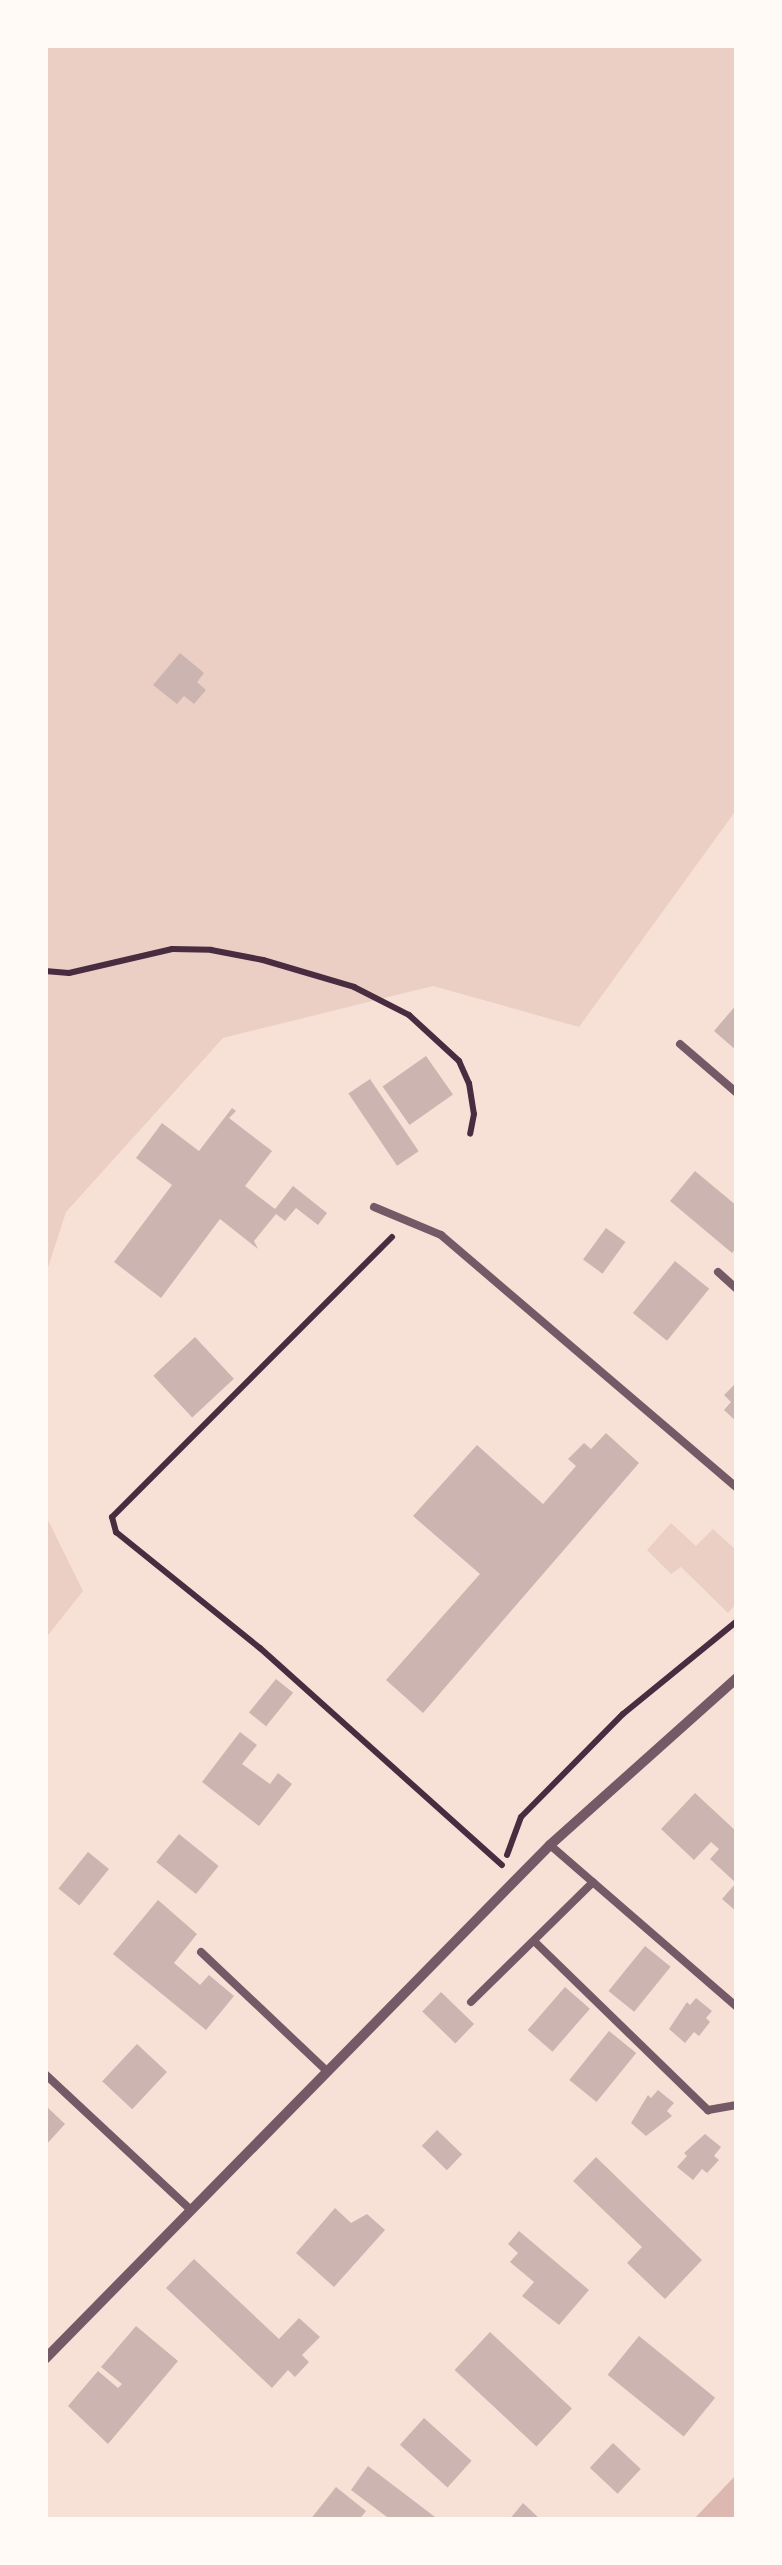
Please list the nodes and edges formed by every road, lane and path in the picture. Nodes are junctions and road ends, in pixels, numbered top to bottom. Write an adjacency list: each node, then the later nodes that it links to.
1 (45, 971): 4 (path)
2 (680, 1044): 3 (lane)
3 (737, 1093)
4 (470, 1134)
5 (374, 1207): 6 (lane)
6 (408, 1221): 9 (lane); 14 (path)
7 (718, 1272): 8 (lane)
8 (737, 1289)
9 (737, 1488)
10 (737, 1620): 12 (path)
11 (737, 1678): 13 (street)
12 (521, 1817)
13 (550, 1845): 14 (street); 15 (lane)
14 (518, 1880): 20 (street)
15 (593, 1882): 16 (lane); 19 (lane)
16 (534, 1941): 18 (lane); 22 (lane)
17 (201, 1952): 20 (lane)
18 (471, 2002)
19 (737, 2006)
20 (328, 2071): 23 (street)
21 (45, 2074): 23 (lane)
22 (737, 2106)
23 (190, 2209): 24 (street)
24 (45, 2359)

